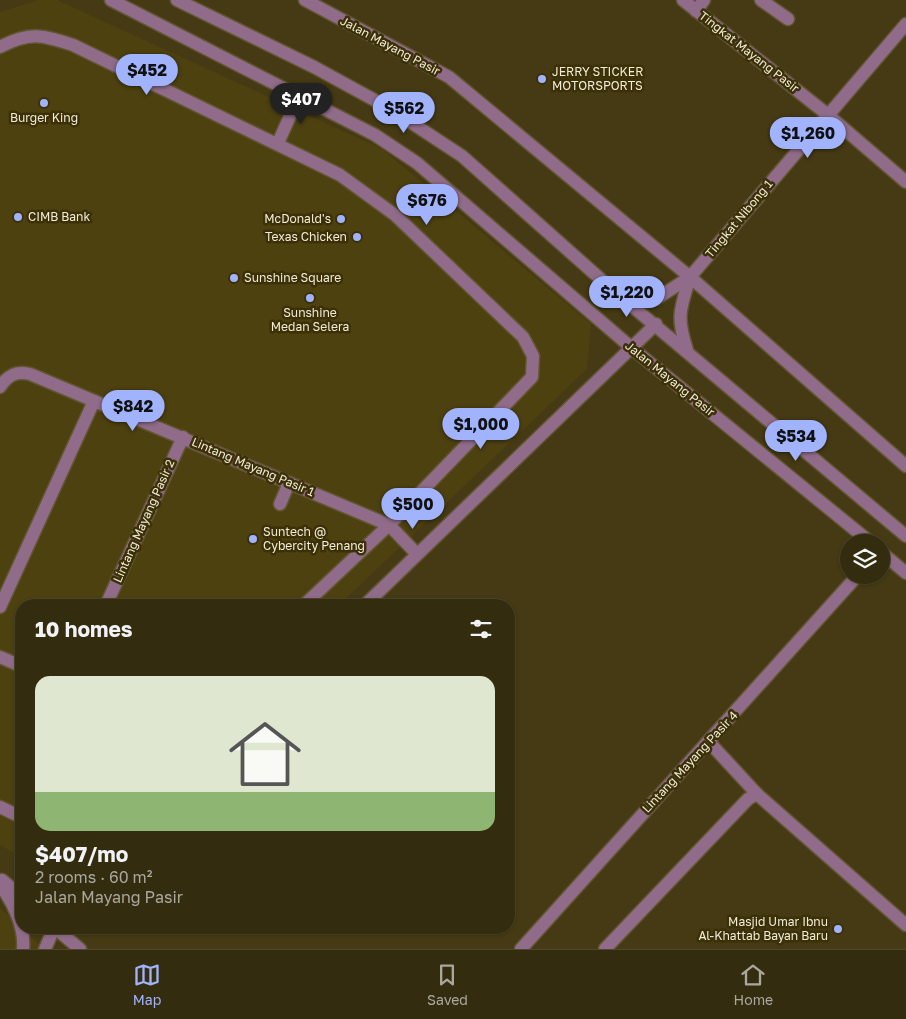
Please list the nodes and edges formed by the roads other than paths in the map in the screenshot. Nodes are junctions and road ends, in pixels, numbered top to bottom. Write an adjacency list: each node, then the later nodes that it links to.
1 (112, 0): 10 (street, Jalan Mayang Pasir)
2 (177, 0): 15 (street)
3 (305, 0): 14 (street, Jalan Mayang Pasir)
4 (683, 0): 6 (street, Tingkat Mayang Pasir)
5 (761, 0): 7 (street)
6 (700, 5): 11 (street, Tingkat Mayang Pasir)
7 (788, 19)
8 (906, 24): 11 (street, Tingkat Nibong 1)
9 (0, 47): 12 (street)
10 (299, 96): 12 (street); 17 (street, Jalan Mayang Pasir)
11 (828, 115): 13 (street, Tingkat Mayang Pasir); 14 (street, Tingkat Nibong 1)
12 (278, 143): 25 (street)
13 (906, 182)
14 (690, 277): 15 (street); 18 (street); 22 (street, Jalan Mayang Pasir)
15 (614, 291): 16 (street)
16 (656, 324): 17 (street); 18 (street)
17 (633, 349): 26 (street, Jalan Mayang Pasir); 28 (street)
18 (688, 351): 27 (street)
19 (0, 387): 20 (street, Lintang Mayang Pasir 1)
20 (94, 401): 21 (street, Lintang Mayang Pasir 1); 35 (street)
21 (183, 437): 23 (street, Lintang Mayang Pasir 1); 32 (street, Lintang Mayang Pasir 2)
22 (906, 466)
23 (289, 482): 24 (street); 25 (street, Lintang Mayang Pasir 1)
24 (280, 504)
25 (389, 525): 28 (street, Lintang Mayang Pasir 1); 33 (street)
26 (860, 534)
27 (906, 536)
28 (417, 554): 34 (street)
29 (890, 560): 30 (street)
30 (906, 573)
31 (850, 584): 38 (street, Lintang Mayang Pasir 4)
32 (109, 599)
33 (310, 599)
34 (371, 599)
35 (0, 607)
36 (0, 657): 37 (street)
37 (15, 663)
38 (709, 742): 39 (street); 53 (street, Lintang Mayang Pasir 4)
39 (757, 794): 46 (street); 54 (street)
40 (0, 807): 41 (street)
41 (15, 814)
42 (0, 879): 44 (street)
43 (0, 885): 45 (street)
44 (15, 891)
45 (15, 911)
46 (906, 925)
47 (21, 934): 50 (street)
48 (52, 934): 51 (street)
49 (62, 934): 52 (street)
50 (23, 949)
51 (44, 949)
52 (80, 949)
53 (522, 949)
54 (605, 949)

